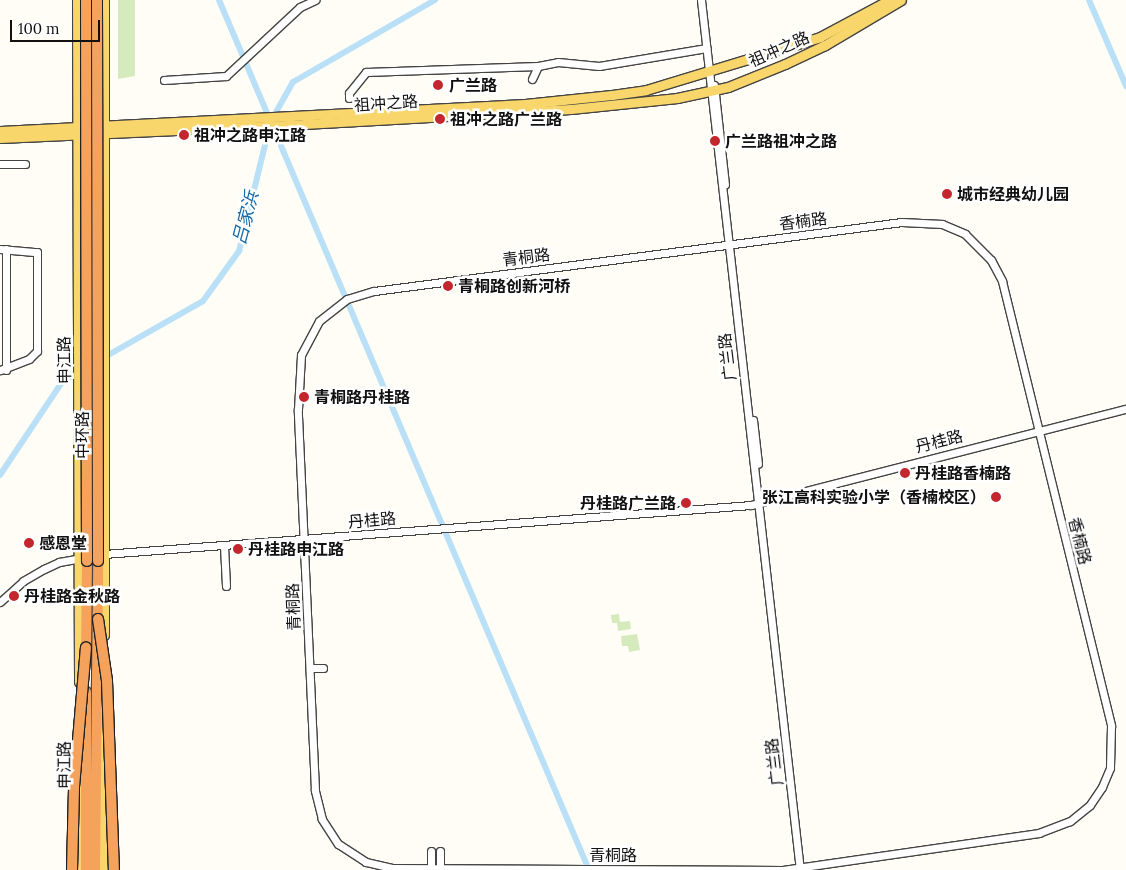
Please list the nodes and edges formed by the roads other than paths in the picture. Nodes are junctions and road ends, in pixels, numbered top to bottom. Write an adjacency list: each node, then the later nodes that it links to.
1 (77, 0): 20 (main road, 申江路)
2 (86, 0): 38 (highway, 中环路, bridge)
3 (97, 0): 32 (highway, 中环路, bridge)
4 (104, 0): 18 (main road)
5 (315, 0): 9 (street)
6 (703, 0): 10 (street, 广兰路); 12 (street, 广兰路)
7 (889, 0): 12 (main road, 祖冲之路)
8 (901, 0): 15 (main road, 祖冲之路)
9 (299, 3): 14 (street)
10 (706, 48): 11 (street); 12 (street, 广兰路)
11 (538, 66): 13 (street); 16 (street)
12 (710, 70): 15 (street, 广兰路); 17 (main road, 祖冲之路)
13 (532, 79)
14 (164, 80)
15 (712, 91): 17 (main road, 祖冲之路); 24 (street, 广兰路)
16 (348, 98)
17 (305, 120): 18 (main road, 祖冲之路)
18 (104, 130): 20 (main road, 祖冲之路); 32 (main road)
19 (0, 131): 20 (main road, 祖冲之路)
20 (77, 131): 21 (main road, 祖冲之路); 33 (main road, 申江路)
21 (0, 138)
22 (0, 164): 23 (street)
23 (25, 164)
24 (730, 245): 28 (street, 香楠路); 29 (street, 广兰路); 30 (street, 青桐路)
25 (3, 249): 26 (street); 26 (street)
26 (3, 370)
27 (1126, 409): 28 (street, 丹桂路)
28 (1039, 431): 29 (street, 丹桂路); 45 (street, 香楠路)
29 (759, 502): 30 (street, 丹桂路); 45 (street, 广兰路)
30 (304, 538): 31 (street, 丹桂路); 32 (street, 丹桂路); 39 (street, 青桐路)
31 (224, 546): 32 (street, 丹桂路); 34 (street)
32 (102, 555): 33 (street, 丹桂路); 37 (highway, 中环路); 50 (main road)
33 (79, 557): 35 (street, 丹桂路); 36 (street, 丹桂路); 47 (main road, 申江路)
34 (226, 586)
35 (0, 597)
36 (0, 602)
37 (98, 619): 49 (highway, 中环路, bridge); 51 (highway, bridge)
38 (86, 648): 46 (highway, bridge); 48 (highway, 中环路, bridge)
39 (310, 668): 40 (street); 43 (street, 青桐路)
40 (323, 668)
41 (432, 850): 43 (street)
42 (440, 851): 44 (street)
43 (432, 868): 44 (street, 青桐路)
44 (440, 868): 45 (street, 青桐路)
45 (800, 869)
46 (72, 870)
47 (79, 870)
48 (86, 870)
49 (95, 870)
50 (103, 870)
51 (114, 870)

